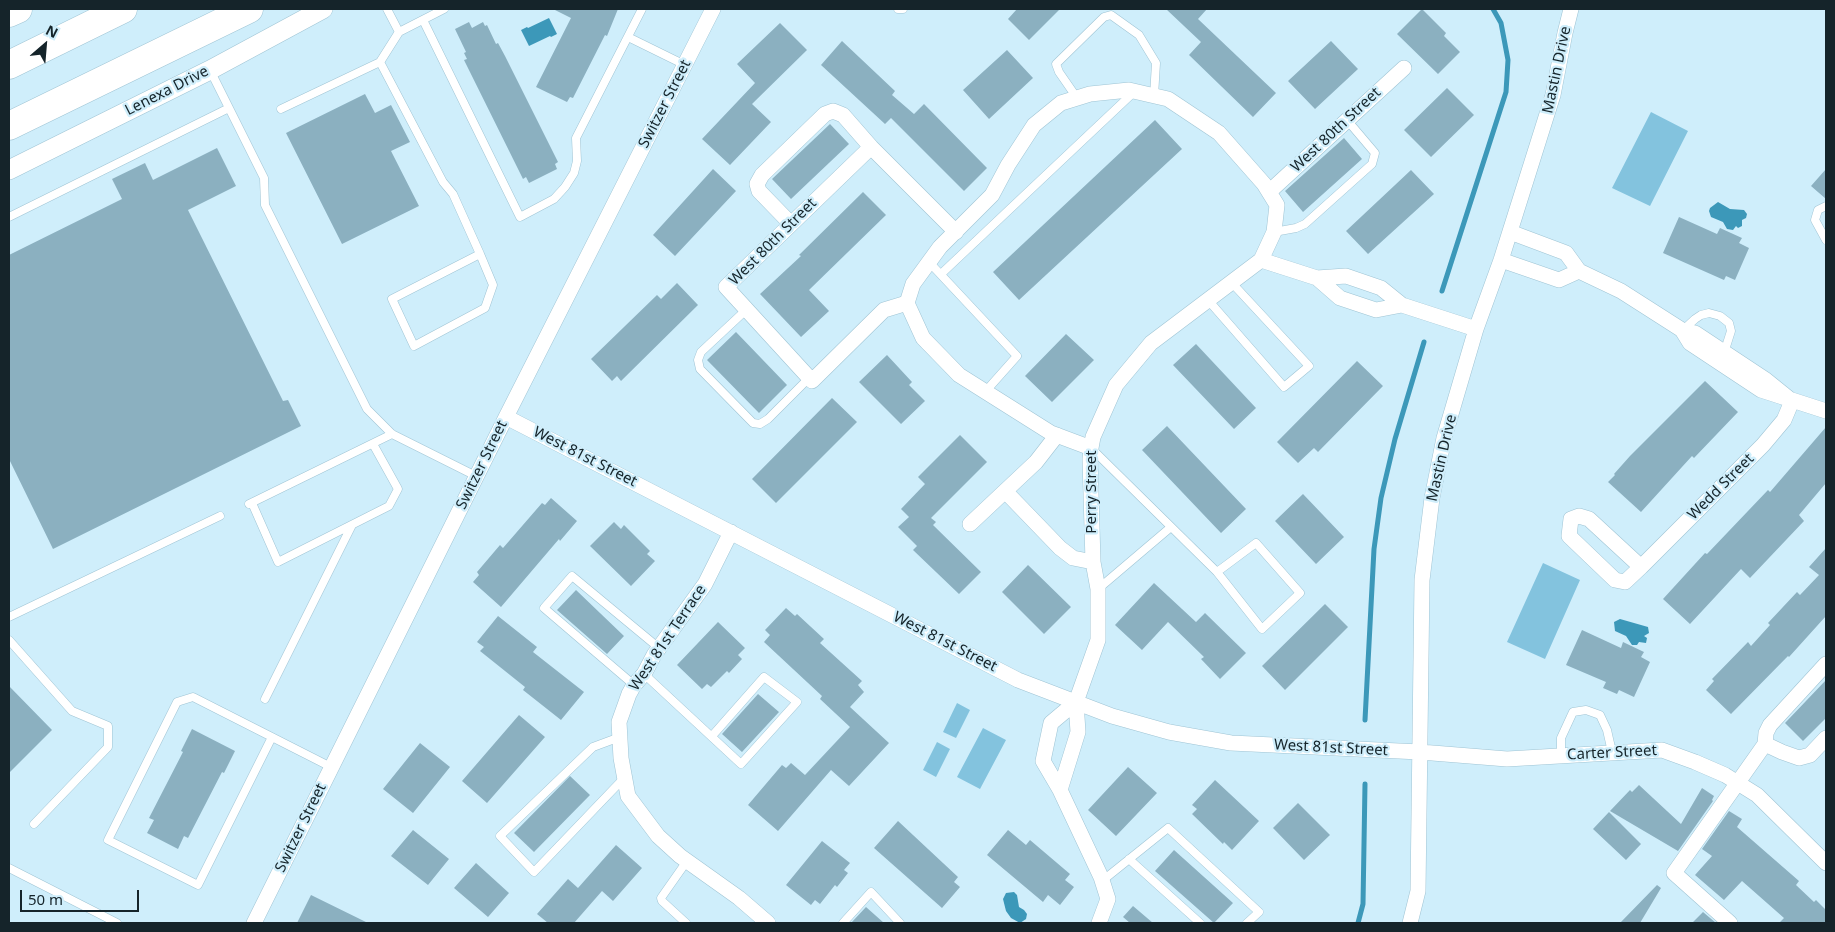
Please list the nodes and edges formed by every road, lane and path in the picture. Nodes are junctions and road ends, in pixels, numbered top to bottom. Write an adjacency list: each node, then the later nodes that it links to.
1 (18, 9): 12 (highway)
2 (123, 9): 17 (highway)
3 (249, 9): 27 (highway)
4 (323, 9): 20 (street, Lenexa Drive)
5 (387, 9): 14 (lane)
6 (444, 9): 13 (lane)
7 (642, 9): 15 (lane)
8 (713, 9): 18 (street, Switzer Street)
9 (898, 9): 10 (lane)
10 (903, 9)
11 (1572, 9): 36 (street, Mastin Drive)
12 (9, 14)
13 (423, 20): 14 (lane); 15 (lane)
14 (399, 32): 16 (lane)
15 (628, 37): 18 (lane)
16 (380, 62): 25 (lane); 38 (lane)
17 (9, 65)
18 (684, 65): 57 (street, Switzer Street)
19 (1404, 68): 26 (street, West 80th Street)
20 (210, 70): 24 (lane); 29 (street, Lenexa Drive)
21 (1134, 92): 22 (street); 23 (street); 43 (lane)
22 (1154, 96): 23 (lane); 30 (street)
23 (1077, 98): 34 (street)
24 (229, 108): 32 (lane); 58 (lane)
25 (281, 109)
26 (1347, 120): 30 (street, West 80th Street); 35 (lane)
27 (9, 126)
28 (871, 147): 33 (street, West 80th Street); 33 (street); 34 (street)
29 (9, 170)
30 (1269, 192): 35 (street)
31 (1826, 206): 37 (lane)
32 (9, 217)
33 (791, 224): 49 (street, West 80th Street)
34 (956, 232): 41 (street)
35 (1274, 232): 39 (street)
36 (1510, 232): 40 (street, Mastin Drive); 42 (street)
37 (1826, 240)
38 (480, 254): 38 (lane)
39 (1261, 260): 44 (street); 45 (street, Perry Street)
40 (1501, 260): 42 (street); 50 (street, Mastin Drive)
41 (929, 262): 43 (lane); 47 (street)
42 (1579, 271): 51 (street)
43 (941, 274): 54 (lane)
44 (1317, 278): 48 (street); 48 (street)
45 (1232, 282): 46 (street, Perry Street); 46 (lane)
46 (1208, 300): 61 (street, Perry Street)
47 (907, 302): 53 (street); 54 (street)
48 (1402, 305): 50 (street)
49 (746, 310): 53 (street, West 80th Street); 53 (lane)
50 (1476, 329): 85 (street, Mastin Drive)
51 (1682, 330): 52 (street); 52 (lane)
52 (1721, 358): 55 (street)
53 (809, 378)
54 (985, 392): 59 (street)
55 (1792, 400): 56 (street); 70 (street, Wedd Street)
56 (1826, 411)
57 (506, 417): 62 (street, Switzer Street); 68 (street, West 81st Street)
58 (392, 434): 60 (lane); 62 (lane)
59 (1057, 435): 61 (street); 63 (street)
60 (373, 444): 66 (lane); 66 (lane)
61 (1092, 448): 67 (lane); 69 (street, Perry Street)
62 (476, 476): 88 (street, Switzer Street)
63 (1005, 491): 65 (street); 69 (street)
64 (220, 516): 73 (lane)
65 (970, 524)
66 (352, 525): 78 (lane)
67 (1171, 527): 71 (lane); 72 (lane)
68 (731, 532): 75 (street, West 81st Terrace); 79 (street, West 81st Street)
69 (1093, 562): 72 (street, Perry Street)
70 (1641, 567): 70 (street, Wedd Street)
71 (1217, 572): 71 (lane)
72 (1098, 588): 79 (street, Perry Street)
73 (9, 617)
74 (9, 640): 92 (lane)
75 (659, 648): 77 (street, West 81st Terrace); 77 (lane)
76 (1826, 664): 84 (street)
77 (639, 679): 80 (lane); 82 (street, West 81st Terrace)
78 (265, 699)
79 (1076, 702): 85 (street, West 81st Street); 91 (street, Perry Street); 91 (street)
80 (712, 736): 80 (lane)
81 (272, 737): 81 (lane); 88 (lane)
82 (620, 737): 89 (street, West 81st Terrace); 89 (lane)
83 (1826, 738): 84 (street)
84 (1765, 744): 90 (street)
85 (1420, 752): 87 (street, Carter Street); 107 (street, Mastin Drive)
86 (1612, 752): 87 (street, Carter Street); 87 (lane); 90 (street, Carter Street)
87 (1561, 755)
88 (331, 768): 99 (street, Switzer Street)
89 (625, 777): 94 (street, West 81st Terrace)
90 (1739, 784): 95 (street, Carter Street); 108 (street)
91 (1060, 790): 97 (street)
92 (34, 824)
93 (1129, 859): 97 (lane); 105 (lane); 106 (lane)
94 (687, 861): 100 (lane); 101 (street, West 81st Terrace)
95 (1826, 863)
96 (9, 868): 98 (lane)
97 (1102, 881): 104 (street)
98 (117, 923)
99 (254, 923)
100 (686, 923)
101 (768, 923)
102 (843, 923): 103 (lane)
103 (900, 923)
104 (1100, 923)
105 (1200, 923)
106 (1247, 923)
107 (1410, 923)
108 (1730, 923)

